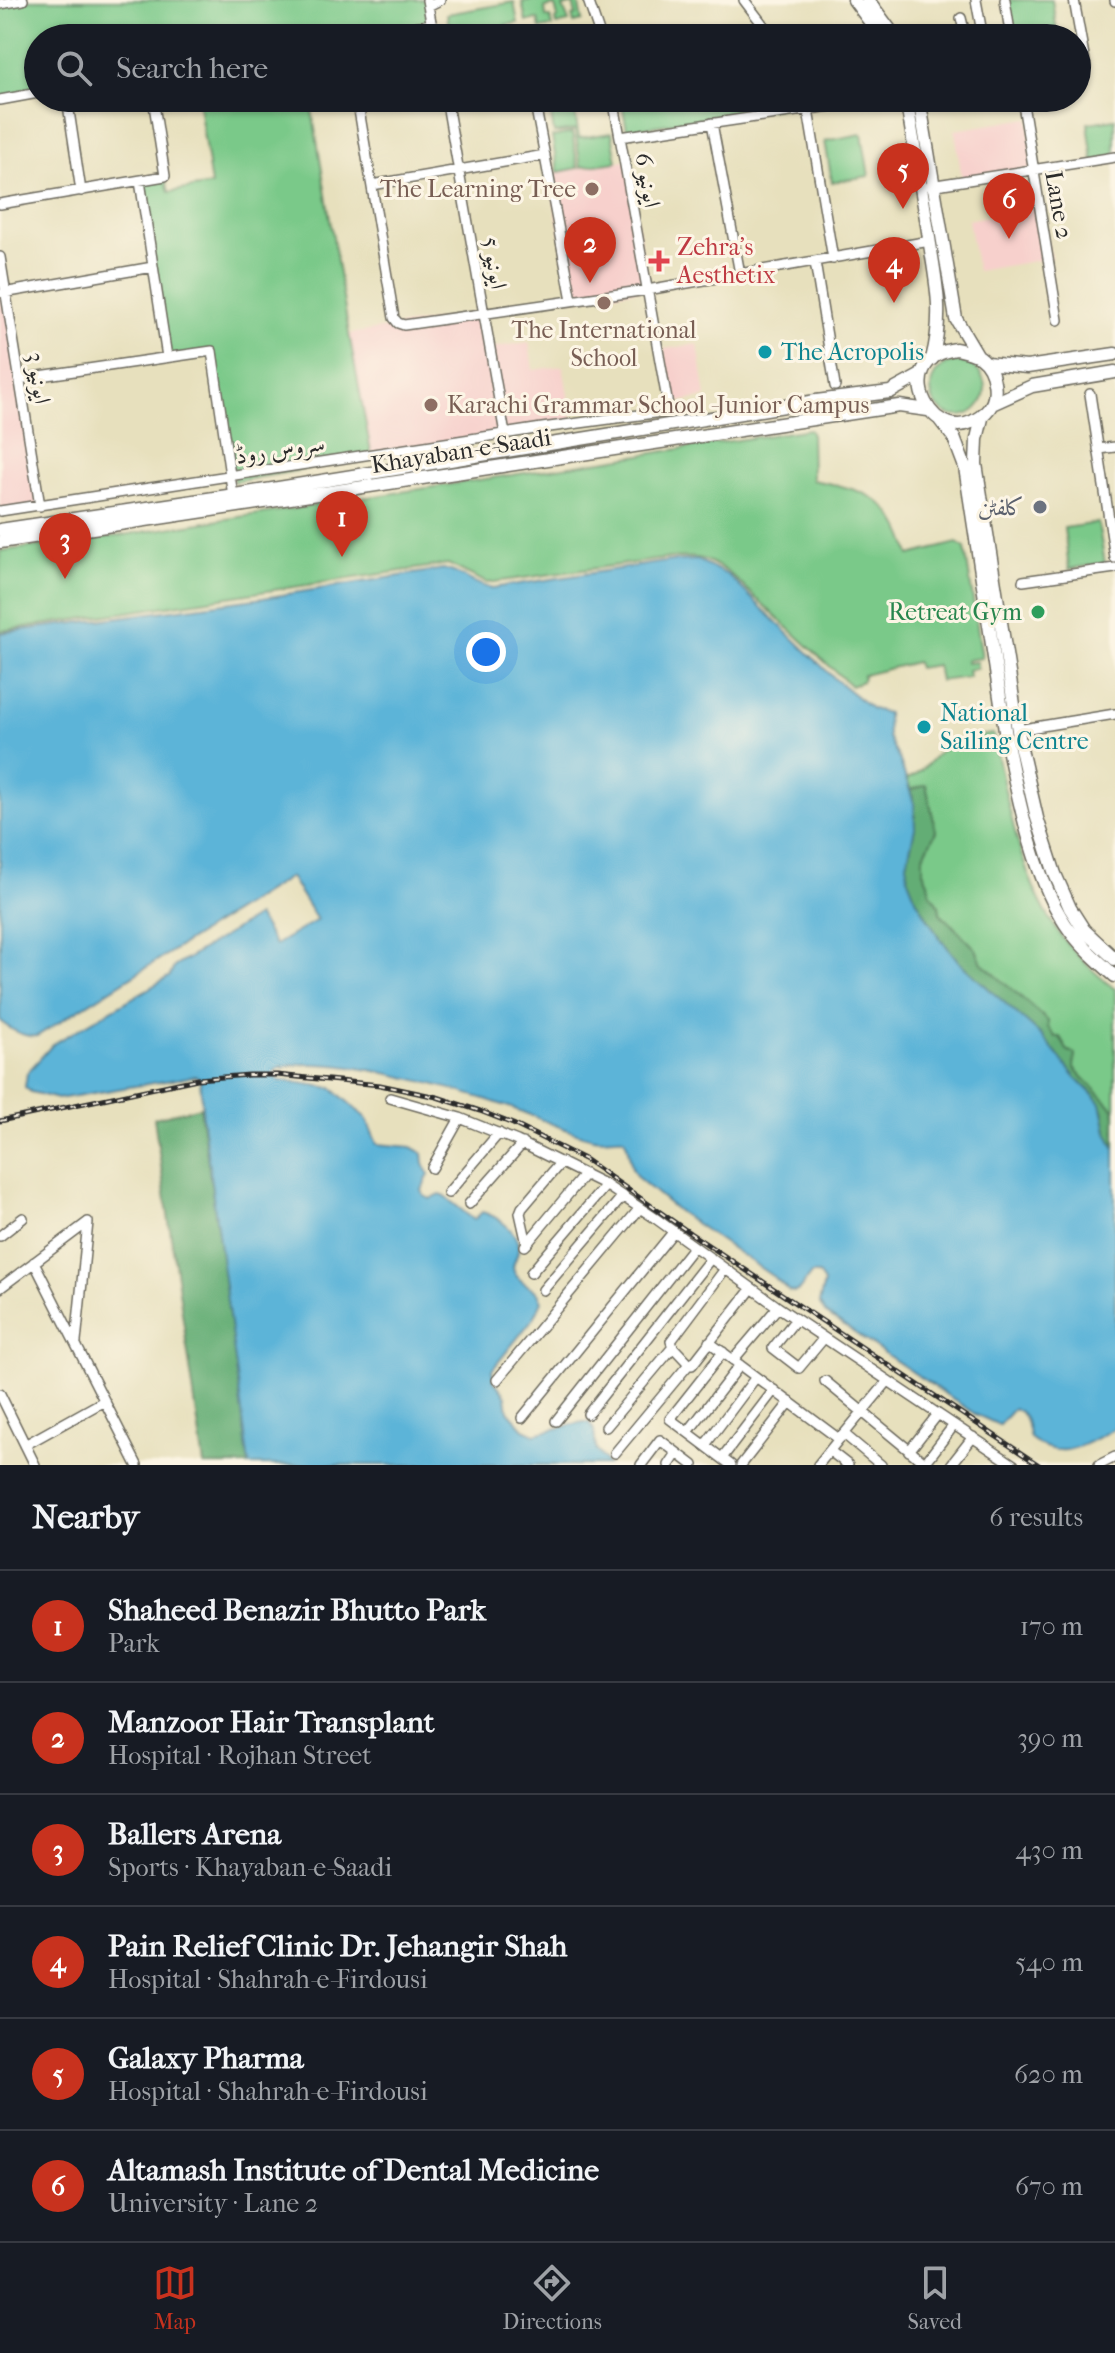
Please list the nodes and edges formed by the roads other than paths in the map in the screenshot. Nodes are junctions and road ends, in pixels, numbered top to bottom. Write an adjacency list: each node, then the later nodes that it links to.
1 (23, 0): 11 (street)
2 (440, 0): 10 (street)
3 (588, 0): 14 (street)
4 (744, 0): 15 (street)
5 (854, 0): 16 (main road)
6 (868, 0): 17 (main road)
7 (976, 0): 19 (street)
8 (1005, 0): 20 (street)
9 (1074, 0): 21 (street)
10 (428, 3): 13 (street)
11 (0, 4)
12 (961, 18): 18 (street)
13 (432, 24)
14 (596, 24)
15 (763, 24)
16 (872, 24)
17 (886, 24)
18 (962, 24)
19 (980, 24)
20 (1009, 24)
21 (1078, 24)
22 (24, 96): 23 (street)
23 (0, 100)
24 (69, 112): 44 (street)
25 (155, 112): 41 (street)
26 (359, 112): 42 (street)
27 (448, 112): 39 (street, ایونیو 5)
28 (537, 112): 37 (street)
29 (616, 112): 36 (street, ایونیو 6)
30 (787, 112): 35 (street)
31 (808, 112): 48 (street)
32 (910, 112): 43 (main road)
33 (920, 112): 43 (main road)
34 (1024, 112): 40 (street, Lane 2)
35 (712, 123): 36 (street); 51 (street)
36 (620, 137): 52 (street, ایونیو 6)
37 (545, 155): 39 (street); 54 (street)
38 (1115, 157): 40 (street)
39 (459, 171): 42 (street); 55 (street, ایونیو 5)
40 (1032, 171): 43 (street); 56 (street, Lane 2)
41 (140, 181): 44 (street); 50 (street)
42 (372, 185): 55 (street)
43 (928, 186): 46 (main road); 60 (main road)
44 (81, 191): 45 (street)
45 (0, 204)
46 (930, 241): 48 (street); 59 (main road)
47 (0, 257): 53 (street, ایونیو 3)
48 (833, 259): 49 (street)
49 (815, 262): 51 (street); 64 (street)
50 (153, 267): 53 (street); 58 (street)
51 (740, 274): 52 (street)
52 (647, 290): 54 (street); 68 (street, ایونیو 6)
53 (3, 293): 63 (street, ایونیو 3)
54 (572, 300): 55 (street)
55 (483, 313): 70 (street, ایونیو 5)
56 (1058, 320)
57 (1115, 354): 60 (main road)
58 (167, 357): 63 (street); 73 (street)
59 (932, 359): 60 (main road); 62 (main road)
60 (982, 360): 66 (main road)
61 (1115, 372): 66 (main road)
62 (921, 375): 67 (main road); 74 (main road, Khayaban-e-Saadi)
63 (19, 379): 75 (street, ایونیو 3)
64 (835, 386)
65 (1090, 394): 72 (street)
66 (987, 409): 69 (main road); 83 (main road)
67 (928, 410): 69 (main road); 78 (main road, Khayaban-e-Saadi)
68 (669, 411): 70 (street, سروس روڈ)
69 (940, 420): 84 (main road)
70 (505, 434): 73 (street, سروس روڈ)
71 (1115, 447): 72 (street)
72 (1098, 449): 79 (street)
73 (230, 477): 74 (street); 75 (street, سروس روڈ)
74 (233, 496): 77 (main road, Khayaban-e-Saadi)
75 (40, 506): 76 (street, سروس روڈ)
76 (0, 511)
77 (0, 530)
78 (0, 542)
79 (1115, 558)
80 (1115, 568): 81 (street)
81 (1023, 581)
82 (1115, 714): 83 (street)
83 (1017, 730): 84 (main road)
84 (1014, 751): 85 (main road)
85 (1017, 766): 86 (main road); 87 (main road)
86 (1115, 959)
87 (1115, 976)
88 (390, 1098): 89 (street)
89 (460, 1118): 90 (street); 93 (street)
90 (499, 1133): 91 (street); 96 (street)
91 (523, 1143): 92 (street); 98 (street)
92 (561, 1162): 94 (street); 94 (street)
93 (432, 1168)
94 (585, 1174): 95 (street)
95 (606, 1185): 97 (street); 107 (street)
96 (448, 1193)
97 (623, 1196): 99 (street); 110 (street)
98 (469, 1204)
99 (640, 1208): 101 (street); 121 (street)
100 (23, 1218): 102 (street)
101 (674, 1231): 103 (street); 131 (street)
102 (0, 1236)
103 (694, 1246): 104 (street); 132 (street)
104 (711, 1258): 106 (street); 128 (street)
105 (34, 1262): 108 (street); 115 (street); 115 (street)
106 (725, 1269): 109 (street); 116 (street)
107 (531, 1273)
108 (0, 1288)
109 (752, 1288): 111 (street); 114 (street)
110 (543, 1290)
111 (778, 1307): 112 (street); 118 (street)
112 (796, 1319): 113 (street); 113 (street)
113 (824, 1338): 123 (street)
114 (709, 1342): 117 (street); 119 (street)
115 (76, 1345): 126 (street)
116 (673, 1347): 119 (street); 134 (street)
117 (723, 1352): 118 (street); 135 (street)
118 (736, 1363): 120 (street); 135 (street)
119 (689, 1364): 142 (street)
120 (756, 1377): 124 (street); 139 (street)
121 (497, 1380)
122 (825, 1381): 129 (street)
123 (888, 1381): 129 (street); 130 (street)
124 (774, 1390): 127 (street); 145 (street)
125 (0, 1394): 138 (street)
126 (104, 1401): 138 (street); 148 (street)
127 (790, 1402): 136 (street); 153 (street)
128 (588, 1414)
129 (863, 1414): 136 (street); 141 (street)
130 (938, 1414): 133 (street); 141 (street)
131 (522, 1418)
132 (556, 1421)
133 (954, 1425): 137 (street); 146 (street)
134 (606, 1427)
135 (688, 1432): 139 (street)
136 (842, 1436): 140 (street); 156 (street)
137 (973, 1437): 157 (street); 158 (street)
138 (25, 1445): 147 (street)
139 (705, 1445): 145 (street)
140 (830, 1451): 154 (street); 155 (street)
141 (909, 1451): 146 (street)
142 (615, 1453)
143 (677, 1453): 149 (street); 150 (street); 151 (street)
144 (1115, 1457): 159 (street)
145 (722, 1458): 152 (street)
146 (926, 1464)
147 (35, 1465)
148 (137, 1465)
149 (641, 1465)
150 (669, 1465)
151 (693, 1465)
152 (731, 1465)
153 (741, 1465)
154 (818, 1465)
155 (848, 1465)
156 (881, 1465)
157 (951, 1465)
158 (1014, 1465)
159 (1099, 1465)

